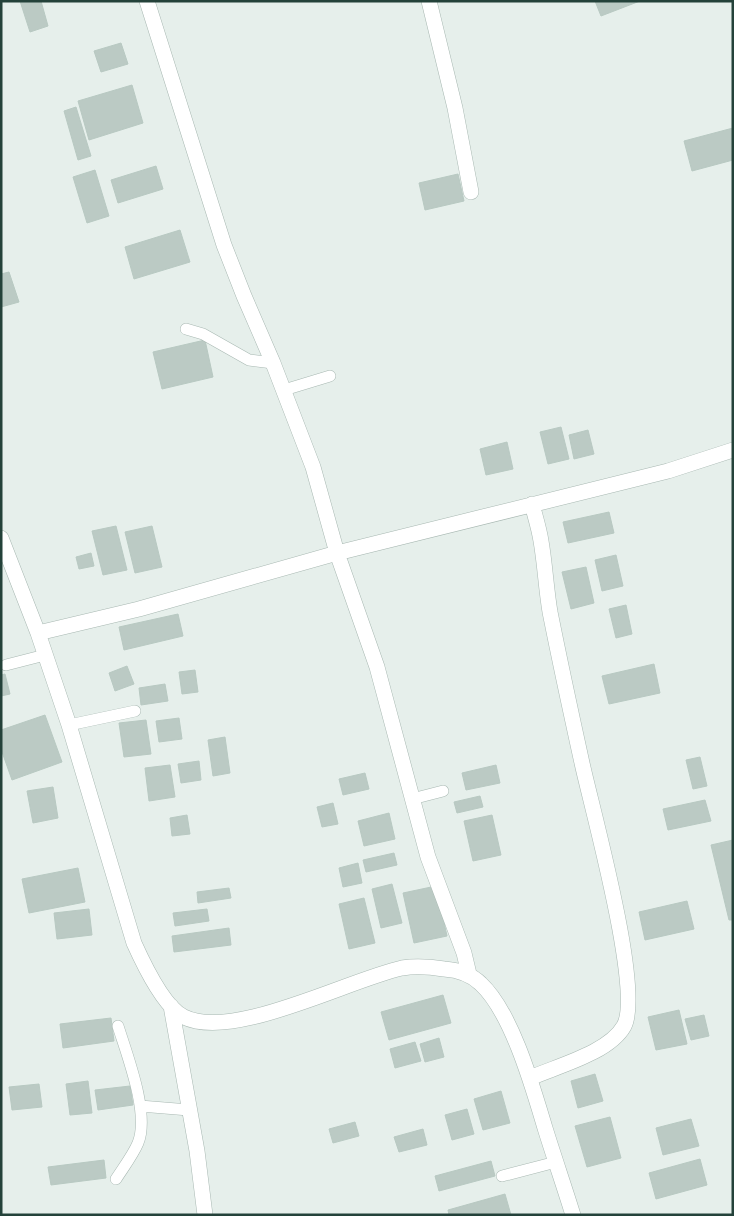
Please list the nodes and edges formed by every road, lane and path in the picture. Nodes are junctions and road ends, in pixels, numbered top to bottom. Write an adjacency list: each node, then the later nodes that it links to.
1 (148, 1): 5 (street)
2 (429, 1): 3 (street)
3 (471, 192)
4 (186, 330): 5 (lane)
5 (274, 364): 7 (street)
6 (330, 376): 7 (lane)
7 (284, 390): 11 (street)
8 (733, 450): 9 (street)
9 (532, 504): 11 (street); 22 (street)
10 (1, 538): 12 (street)
11 (337, 553): 12 (street); 18 (street)
12 (38, 633): 13 (street)
13 (45, 654): 14 (lane); 16 (street)
14 (6, 665)
15 (135, 710): 16 (lane)
16 (69, 725): 20 (street)
17 (443, 791): 18 (lane)
18 (412, 799): 19 (street)
19 (469, 974): 20 (street); 22 (street)
20 (170, 1006): 24 (street)
21 (118, 1026): 23 (lane)
22 (530, 1078): 25 (street)
23 (140, 1106): 24 (lane); 27 (lane)
24 (189, 1110): 28 (street)
25 (556, 1162): 26 (lane); 29 (street)
26 (502, 1176)
27 (116, 1179)
28 (204, 1215)
29 (574, 1215)

